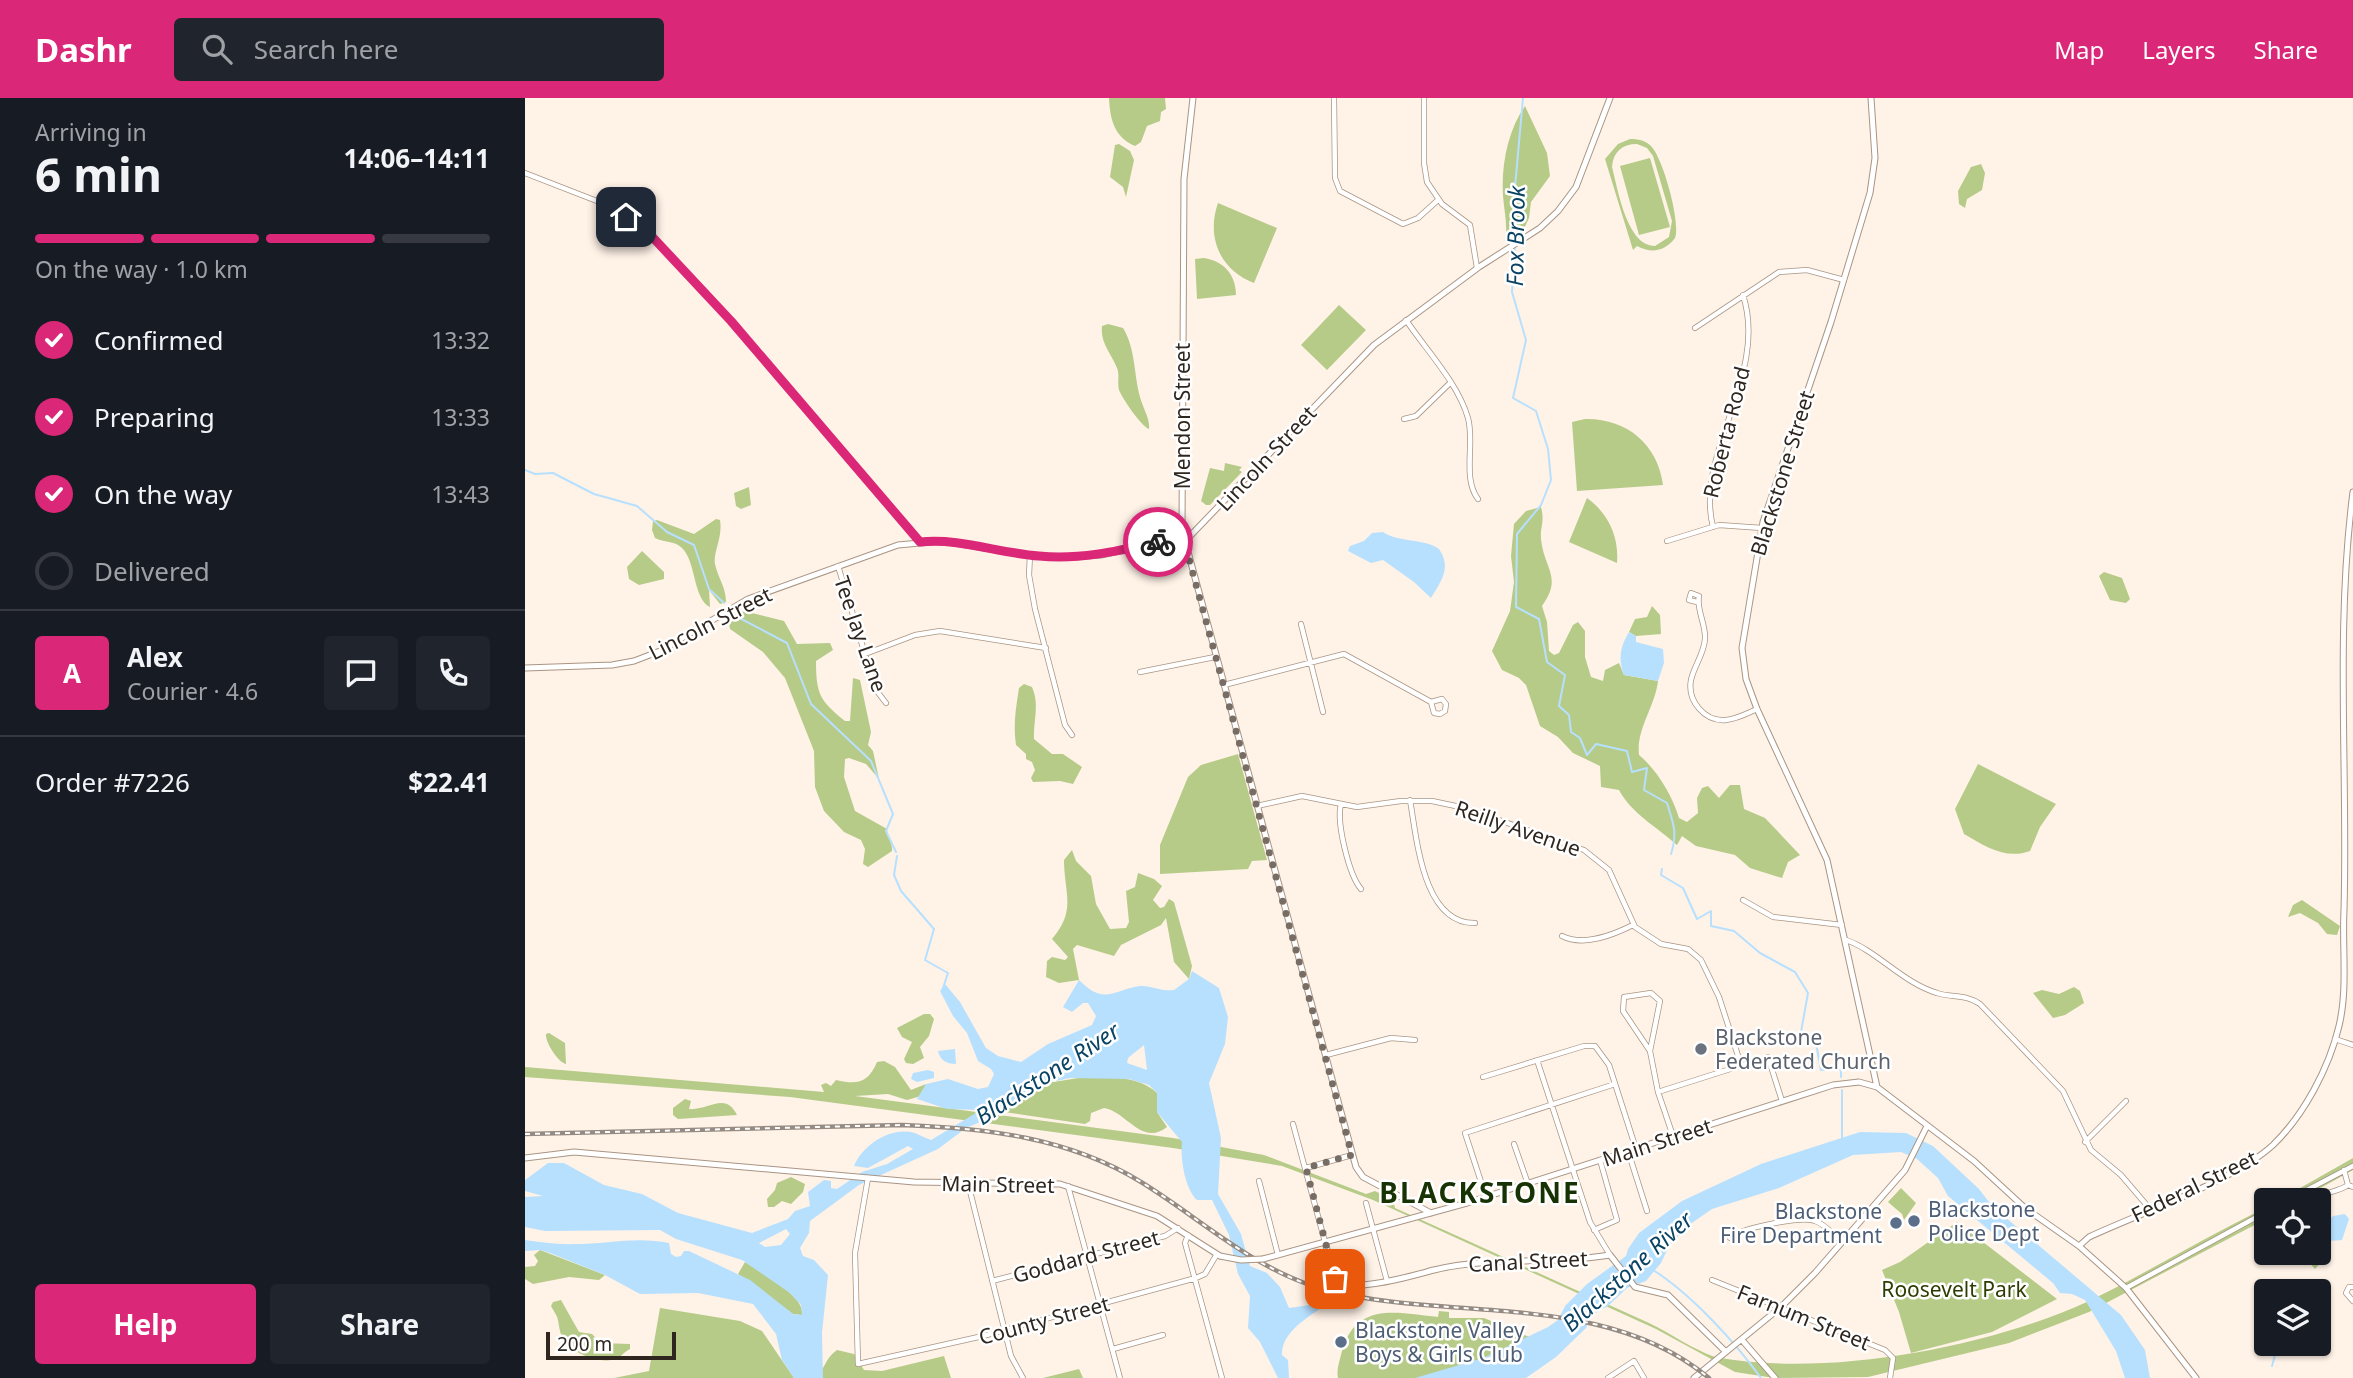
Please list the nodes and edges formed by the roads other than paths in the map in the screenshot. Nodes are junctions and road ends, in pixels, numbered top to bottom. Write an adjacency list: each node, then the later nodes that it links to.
1 (1193, 98): 19 (main road, Mendon Street)
2 (1333, 98): 7 (street)
3 (1423, 98): 7 (street)
4 (1610, 98): 8 (main road, Lincoln Street)
5 (1871, 98): 9 (main road, Blackstone Street)
6 (525, 173): 21 (street)
7 (1438, 200): 8 (street)
8 (1477, 268): 11 (main road, Lincoln Street)
9 (1844, 280): 10 (street); 18 (main road, Blackstone Street)
10 (1743, 295): 12 (street); 17 (street, Roberta Road)
11 (1406, 320): 13 (street); 19 (main road, Lincoln Street)
12 (1695, 328)
13 (1449, 384): 14 (street); 16 (street)
14 (1404, 419)
15 (2353, 492): 49 (main road, Federal Street)
16 (1478, 499)
17 (1713, 527): 18 (street); 20 (street)
18 (1762, 528): 35 (main road, Blackstone Street)
19 (1183, 537): 22 (main road, Lincoln Street); 28 (main road, Mendon Street)
20 (1667, 541)
21 (920, 542): 22 (main road, Lincoln Street); 23 (main road, Lincoln Street)
22 (1030, 555): 26 (street)
23 (838, 566): 27 (street, Tee Jay Lane); 30 (main road, Lincoln Street)
24 (1697, 603): 35 (street)
25 (1301, 624): 29 (street)
26 (1046, 649): 27 (street); 37 (street)
27 (865, 654): 33 (street, Tee Jay Lane)
28 (1215, 657): 31 (street); 32 (main road, Mendon Street)
29 (1310, 661): 32 (street); 34 (street); 36 (street)
30 (525, 668)
31 (1140, 673)
32 (1223, 685): 40 (main road, Mendon Street)
33 (886, 702)
34 (1431, 702)
35 (1757, 709): 45 (main road, Blackstone Street)
36 (1323, 712)
37 (1072, 735)
38 (1410, 800): 39 (street, Reilly Avenue); 43 (street); 44 (street, Reilly Avenue)
39 (1341, 804): 40 (street, Reilly Avenue); 41 (street)
40 (1257, 806): 52 (main road, Mendon Street)
41 (1361, 889)
42 (1743, 900): 45 (street)
43 (1475, 923)
44 (1633, 925): 46 (street); 54 (street)
45 (1843, 925): 47 (main road, Blackstone Street)
46 (1562, 936)
47 (1846, 940): 57 (main road, Blackstone Street); 65 (street)
48 (1415, 1040): 52 (street)
49 (2335, 1040): 50 (street); 86 (main road, Federal Street)
50 (2353, 1045)
51 (1650, 1051): 51 (street); 58 (street)
52 (1326, 1055): 69 (main road, Mendon Street)
53 (1537, 1060): 55 (street); 56 (street); 61 (street)
54 (1741, 1065): 58 (street); 59 (street)
55 (1483, 1077)
56 (1615, 1084): 61 (street); 67 (street)
57 (1877, 1087): 59 (main road, Main Street); 63 (main road)
58 (1658, 1092): 64 (street)
59 (1782, 1101): 64 (main road, Main Street)
60 (2126, 1101): 65 (street)
61 (1552, 1105): 74 (street); 84 (street)
62 (1293, 1125): 73 (street)
63 (1927, 1126): 95 (main road); 97 (main road)
64 (1672, 1136): 67 (main road, Main Street)
65 (2085, 1142): 86 (street)
66 (1514, 1144): 79 (street)
67 (1636, 1149): 68 (main road, Main Street)
68 (1628, 1152): 71 (main road, Main Street); 87 (street)
69 (1352, 1155): 73 (street); 88 (main road, Mendon Street)
70 (525, 1158): 76 (main road, Main Street)
71 (1600, 1160): 74 (main road, Main Street); 92 (street)
72 (2353, 1166): 75 (street)
73 (1306, 1168): 96 (street)
74 (1572, 1169): 79 (main road, Main Street); 92 (street)
75 (2344, 1170): 81 (street); 82 (street)
76 (867, 1181): 78 (main road, Main Street); 111 (street, County Street)
77 (1259, 1181): 99 (street)
78 (968, 1183): 80 (main road, Main Street); 104 (street)
79 (1528, 1184): 84 (main road, Main Street)
80 (1067, 1186): 90 (main road, Main Street); 100 (street)
81 (2351, 1186): 83 (street)
82 (2310, 1188)
83 (2331, 1191)
84 (1486, 1197): 88 (main road, Main Street)
85 (1366, 1203): 91 (street)
86 (2150, 1209): 97 (main road, Federal Street)
87 (1647, 1211)
88 (1431, 1213): 91 (main road, Main Street)
89 (2254, 1219): 107 (street)
90 (1178, 1228): 93 (main road, Main Street); 100 (street, Goddard Street)
91 (1373, 1228): 96 (main road, Main Street); 105 (street)
92 (1594, 1230): 101 (street)
93 (1188, 1235): 98 (main road, Main Street); 102 (street)
94 (1730, 1238): 95 (street)
95 (1841, 1241): 110 (main road)
96 (1325, 1242): 99 (main road, Main Street); 105 (main road, Canal Street)
97 (2079, 1246): 107 (main road)
98 (1219, 1255): 99 (main road, Main Street, bridge); 102 (street)
99 (1278, 1255)
100 (1088, 1256): 104 (street, Goddard Street); 109 (street)
101 (1612, 1257): 105 (main road, Canal Street); 115 (main road, Canal Street)
102 (1195, 1279): 109 (street, County Street); 116 (street)
103 (1712, 1280): 110 (street, Farnum Street)
104 (992, 1281): 111 (street)
105 (1387, 1281)
106 (2353, 1287): 108 (street)
107 (2126, 1288): 125 (main road)
108 (2353, 1301)
109 (1101, 1305): 111 (street, County Street); 114 (street)
110 (1781, 1307): 113 (main road); 124 (street, Farnum Street)
111 (1004, 1330): 117 (street)
112 (1163, 1335): 114 (street)
113 (1742, 1340): 115 (main road); 123 (main road)
114 (1113, 1349): 118 (street)
115 (1726, 1352): 122 (main road)
116 (1222, 1377): 119 (street)
117 (1023, 1378)
118 (1120, 1378)
119 (1212, 1378)
120 (1608, 1378): 121 (street)
121 (1644, 1378)
122 (1694, 1378)
123 (1775, 1378)
124 (1889, 1378)
125 (2196, 1378)

